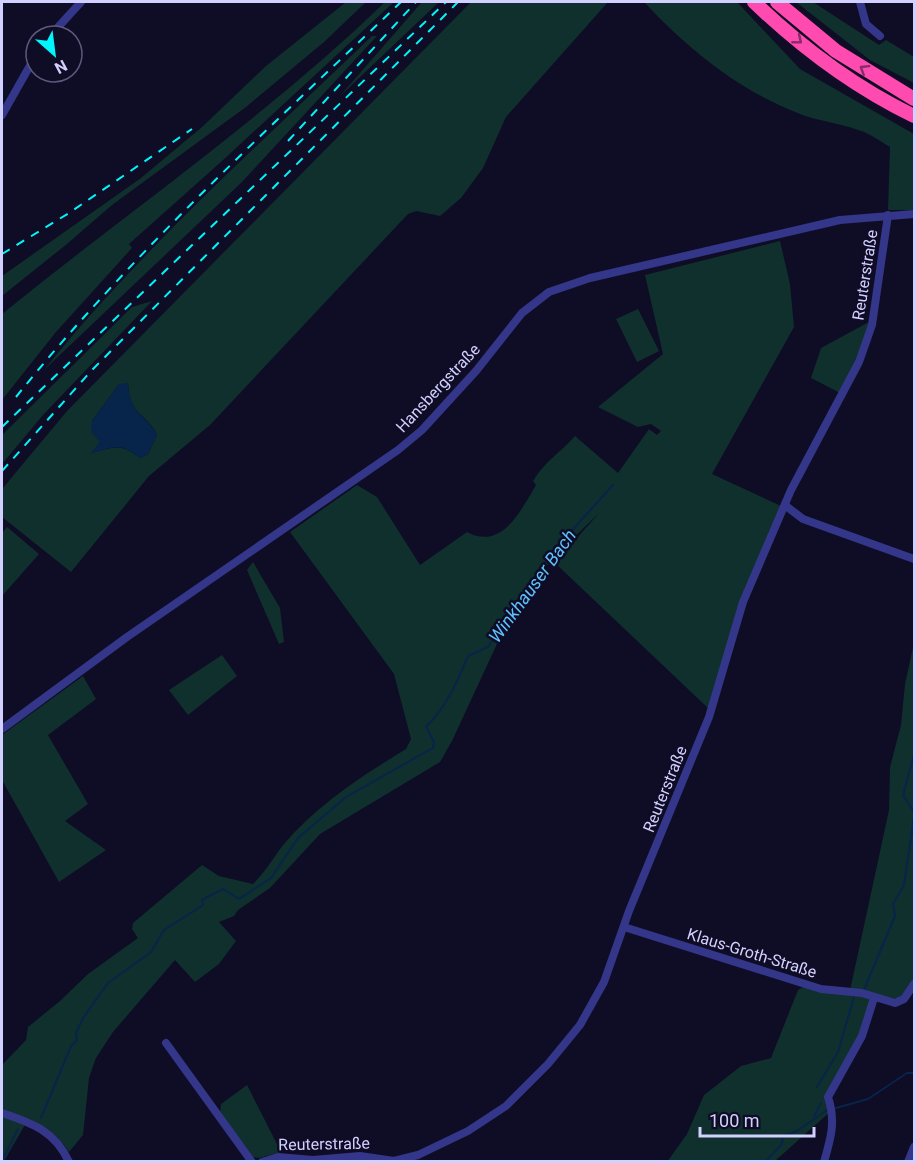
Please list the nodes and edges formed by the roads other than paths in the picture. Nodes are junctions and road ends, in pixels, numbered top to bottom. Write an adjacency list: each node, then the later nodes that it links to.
1 (81, 2): 5 (street)
2 (754, 2): 10 (highway, one-way to 10)
3 (777, 2): 8 (highway, one-way to 3)
4 (860, 2): 6 (street)
5 (61, 24)
6 (880, 36)
7 (24, 76): 9 (street)
8 (915, 99)
9 (2, 115)
10 (915, 116)
11 (888, 214): 12 (street, Hansbergstraße); 13 (street, Reuterstraße); 15 (street, Hansbergstraße)
12 (915, 214)
13 (786, 506): 14 (street); 16 (street, Reuterstraße)
14 (915, 559)
15 (2, 729)
16 (624, 927): 18 (street, Klaus-Groth-Straße); 24 (street, Reuterstraße)
17 (915, 984): 18 (street, Klaus-Groth-Straße)
18 (874, 998): 25 (street)
19 (166, 1043): 23 (street)
20 (2, 1113): 22 (street)
21 (915, 1147): 26 (street)
22 (69, 1161)
23 (252, 1161)
24 (262, 1161)
25 (824, 1161)
26 (908, 1161)

